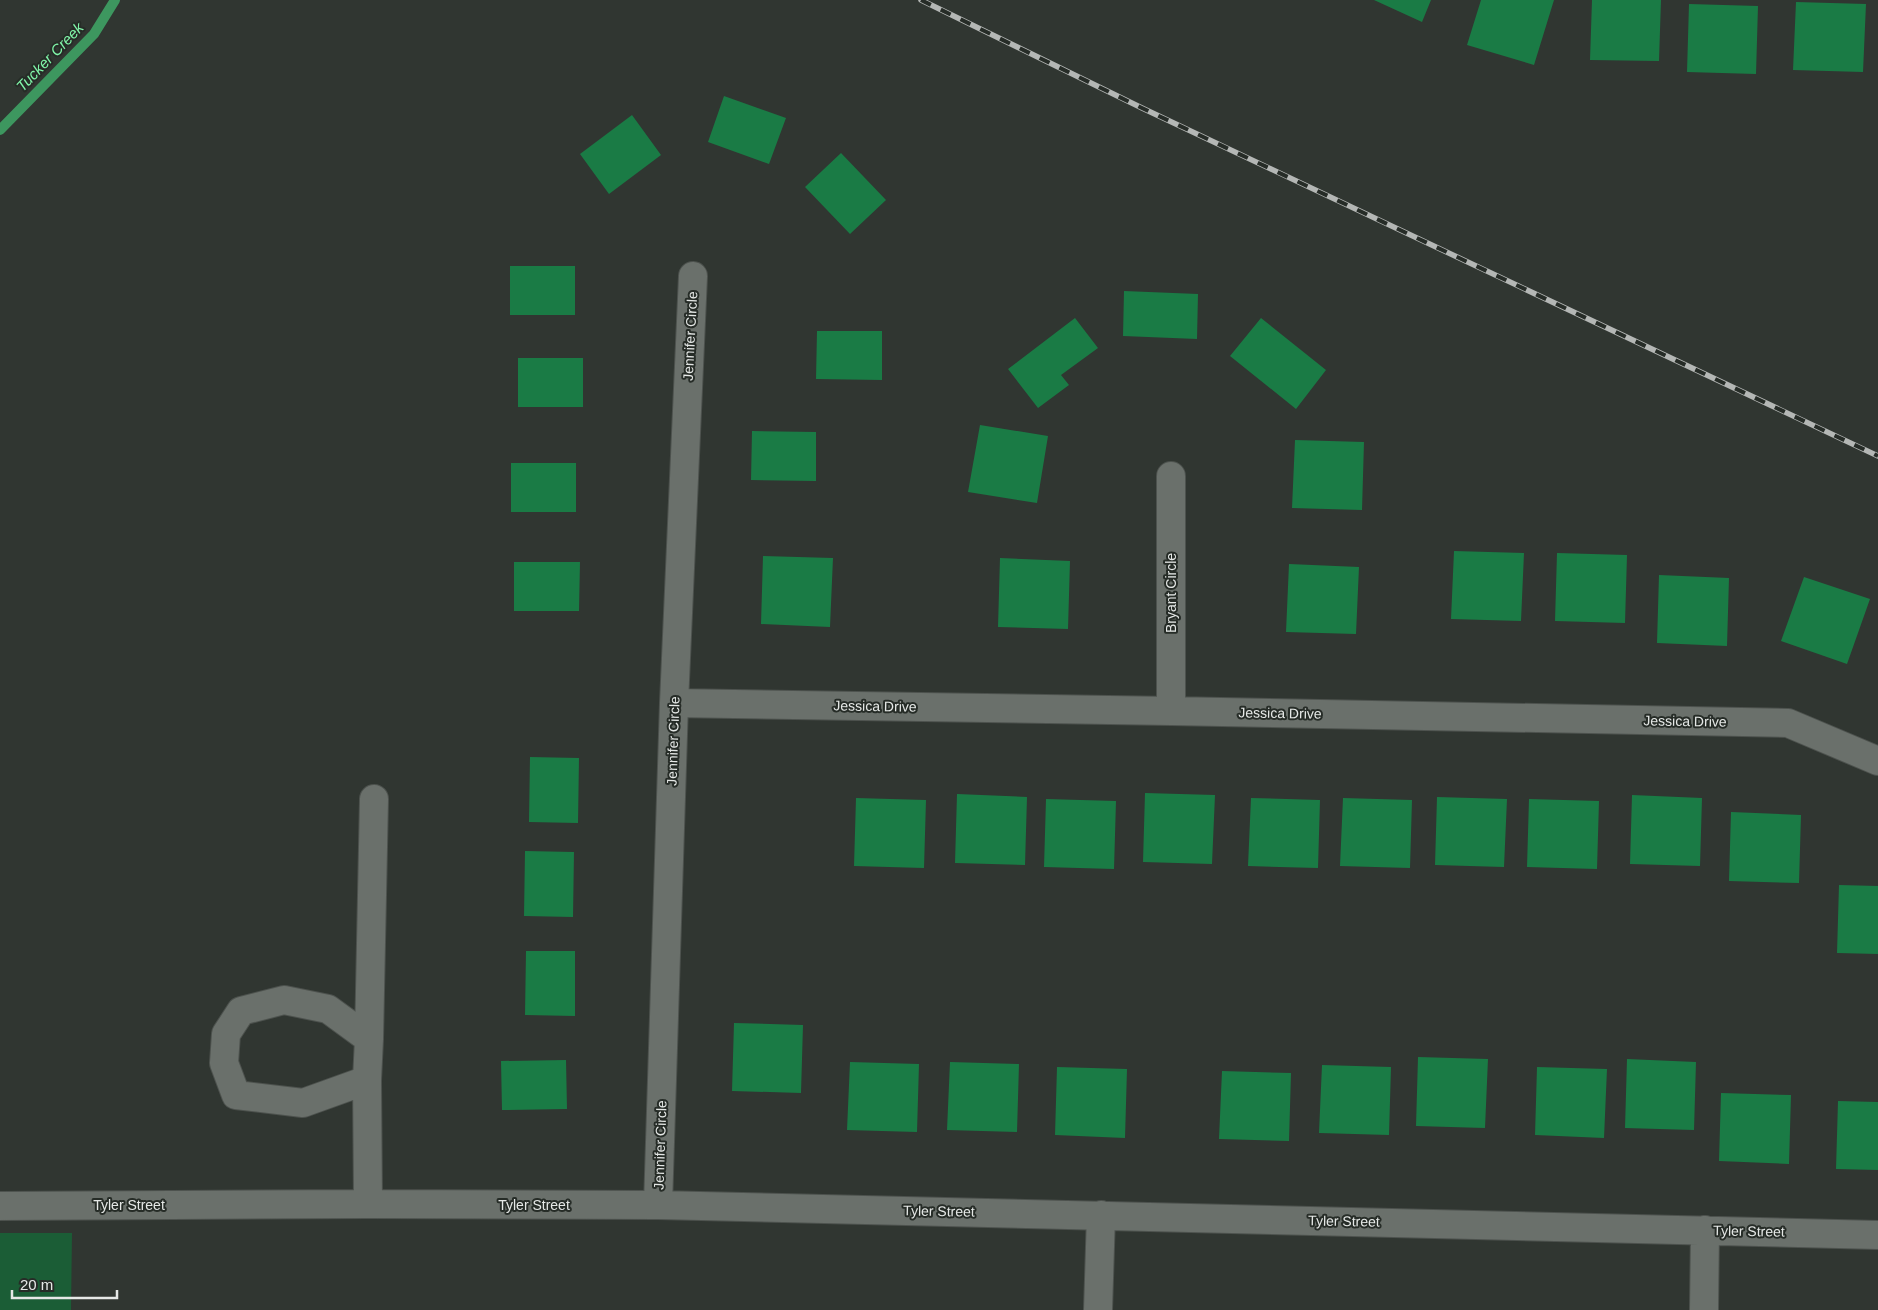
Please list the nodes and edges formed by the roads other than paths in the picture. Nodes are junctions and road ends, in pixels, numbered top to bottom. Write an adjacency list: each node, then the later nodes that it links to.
1 (693, 276): 3 (street, Jennifer Circle)
2 (1170, 476): 4 (street, Bryant Circle)
3 (674, 704): 4 (street, Jessica Drive); 10 (street, Jennifer Circle)
4 (1172, 710): 5 (street, Jessica Drive)
5 (1878, 761)
6 (374, 799): 7 (street)
7 (369, 1040): 8 (street); 8 (street)
8 (367, 1080): 9 (street)
9 (368, 1204): 10 (street, Tyler Street); 11 (street, Tyler Street)
10 (658, 1205): 12 (street, Tyler Street)
11 (0, 1206)
12 (1101, 1215): 13 (street, Tyler Street); 15 (street)
13 (1705, 1230): 14 (street, Tyler Street); 16 (street)
14 (1878, 1235)
15 (1098, 1310)
16 (1704, 1310)

